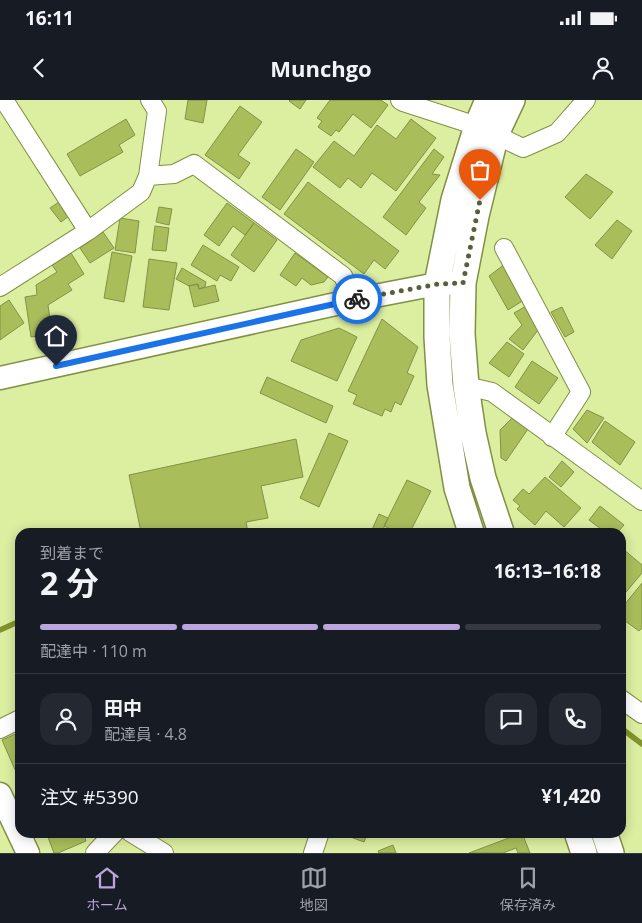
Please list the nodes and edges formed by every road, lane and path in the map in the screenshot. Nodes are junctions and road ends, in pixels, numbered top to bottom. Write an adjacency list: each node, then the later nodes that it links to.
1 (4, 100): 9 (street)
2 (150, 100): 8 (street)
3 (400, 100): 7 (street)
4 (488, 100): 7 (main road)
5 (512, 100): 7 (main road)
6 (586, 100): 7 (street)
7 (487, 130): 11 (main road); 12 (main road)
8 (148, 176): 9 (street); 14 (street)
9 (88, 231): 13 (street)
10 (504, 248): 17 (street)
11 (463, 283): 12 (street); 16 (main road)
12 (438, 284): 14 (street); 19 (main road)
13 (0, 286)
14 (354, 300): 15 (street)
15 (0, 378)
16 (466, 386): 17 (street); 20 (main road)
17 (552, 437): 18 (street)
18 (642, 500)
19 (470, 528)
20 (500, 528)
21 (626, 703): 22 (street)
22 (642, 714)
23 (15, 721): 24 (street)
24 (0, 728)
25 (0, 794): 26 (street)
26 (15, 826)
27 (21, 838): 34 (street)
28 (109, 838): 35 (street)
29 (140, 838): 36 (street)
30 (319, 838): 33 (street)
31 (579, 838): 37 (main road)
32 (606, 838): 38 (main road)
33 (316, 852)
34 (28, 853)
35 (95, 853)
36 (164, 853)
37 (584, 853)
38 (611, 853)

